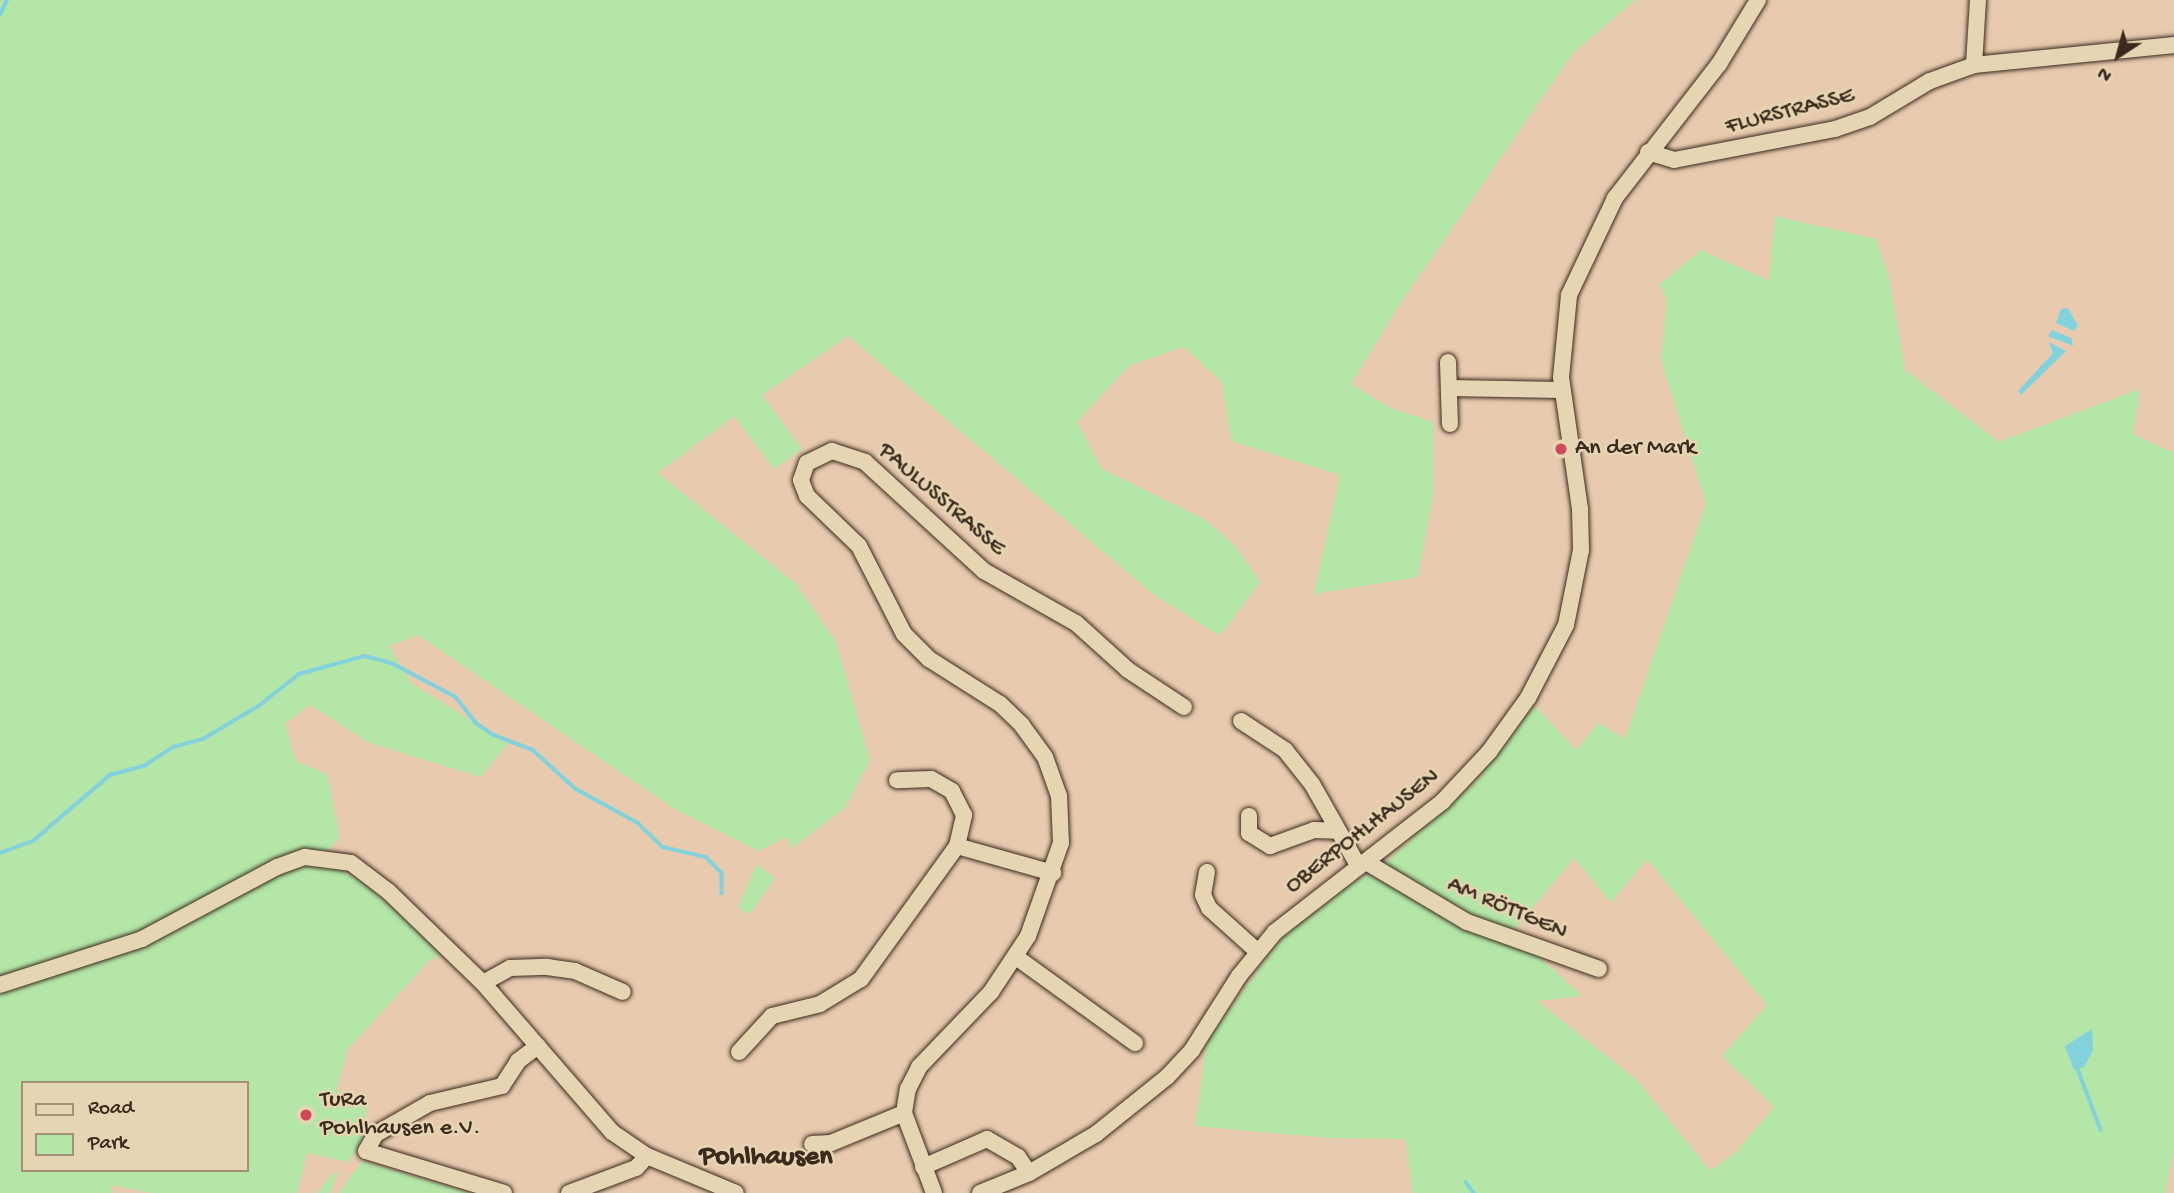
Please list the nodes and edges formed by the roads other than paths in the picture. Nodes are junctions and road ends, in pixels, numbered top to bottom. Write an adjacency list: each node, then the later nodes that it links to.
1 (1758, 0): 5 (street, OBERPOHLHAUSEN)
2 (1978, 0): 4 (street)
3 (2174, 45): 4 (street, FLURSTRASSE)
4 (1974, 65): 5 (street, FLURSTRASSE)
5 (1648, 152): 8 (street, OBERPOHLHAUSEN)
6 (1448, 362): 7 (street)
7 (1449, 388): 8 (street); 9 (street)
8 (1561, 390): 16 (street, OBERPOHLHAUSEN)
9 (1450, 424)
10 (1184, 707): 18 (street, PAULUSSTRASSE)
11 (1241, 722): 14 (street)
12 (897, 780): 15 (street)
13 (1249, 816): 14 (street, OBERPOHLHAUSEN)
14 (1338, 831): 16 (street)
15 (957, 846): 18 (street); 29 (street)
16 (1362, 864): 19 (street, OBERPOHLHAUSEN); 21 (street, AM RÖTTGEN)
17 (1207, 872): 19 (street)
18 (1053, 873): 20 (street, PAULUSSTRASSE)
19 (1257, 951): 34 (street, OBERPOHLHAUSEN)
20 (1016, 957): 25 (street); 30 (street, PAULUSSTRASSE)
21 (1599, 969)
22 (483, 983): 23 (street); 24 (street); 28 (street)
23 (0, 985)
24 (623, 992)
25 (1087, 1009): 26 (street); 27 (street)
26 (1077, 1023)
27 (1135, 1043)
28 (538, 1046): 32 (street); 35 (street)
29 (738, 1052)
30 (904, 1112): 31 (street); 33 (street)
31 (812, 1144)
32 (647, 1156): 36 (street); 37 (street)
33 (923, 1167): 34 (street); 38 (street)
34 (1029, 1173): 39 (street, OBERPOHLHAUSEN)
35 (504, 1193)
36 (569, 1193)
37 (736, 1193)
38 (934, 1193)
39 (979, 1193)

